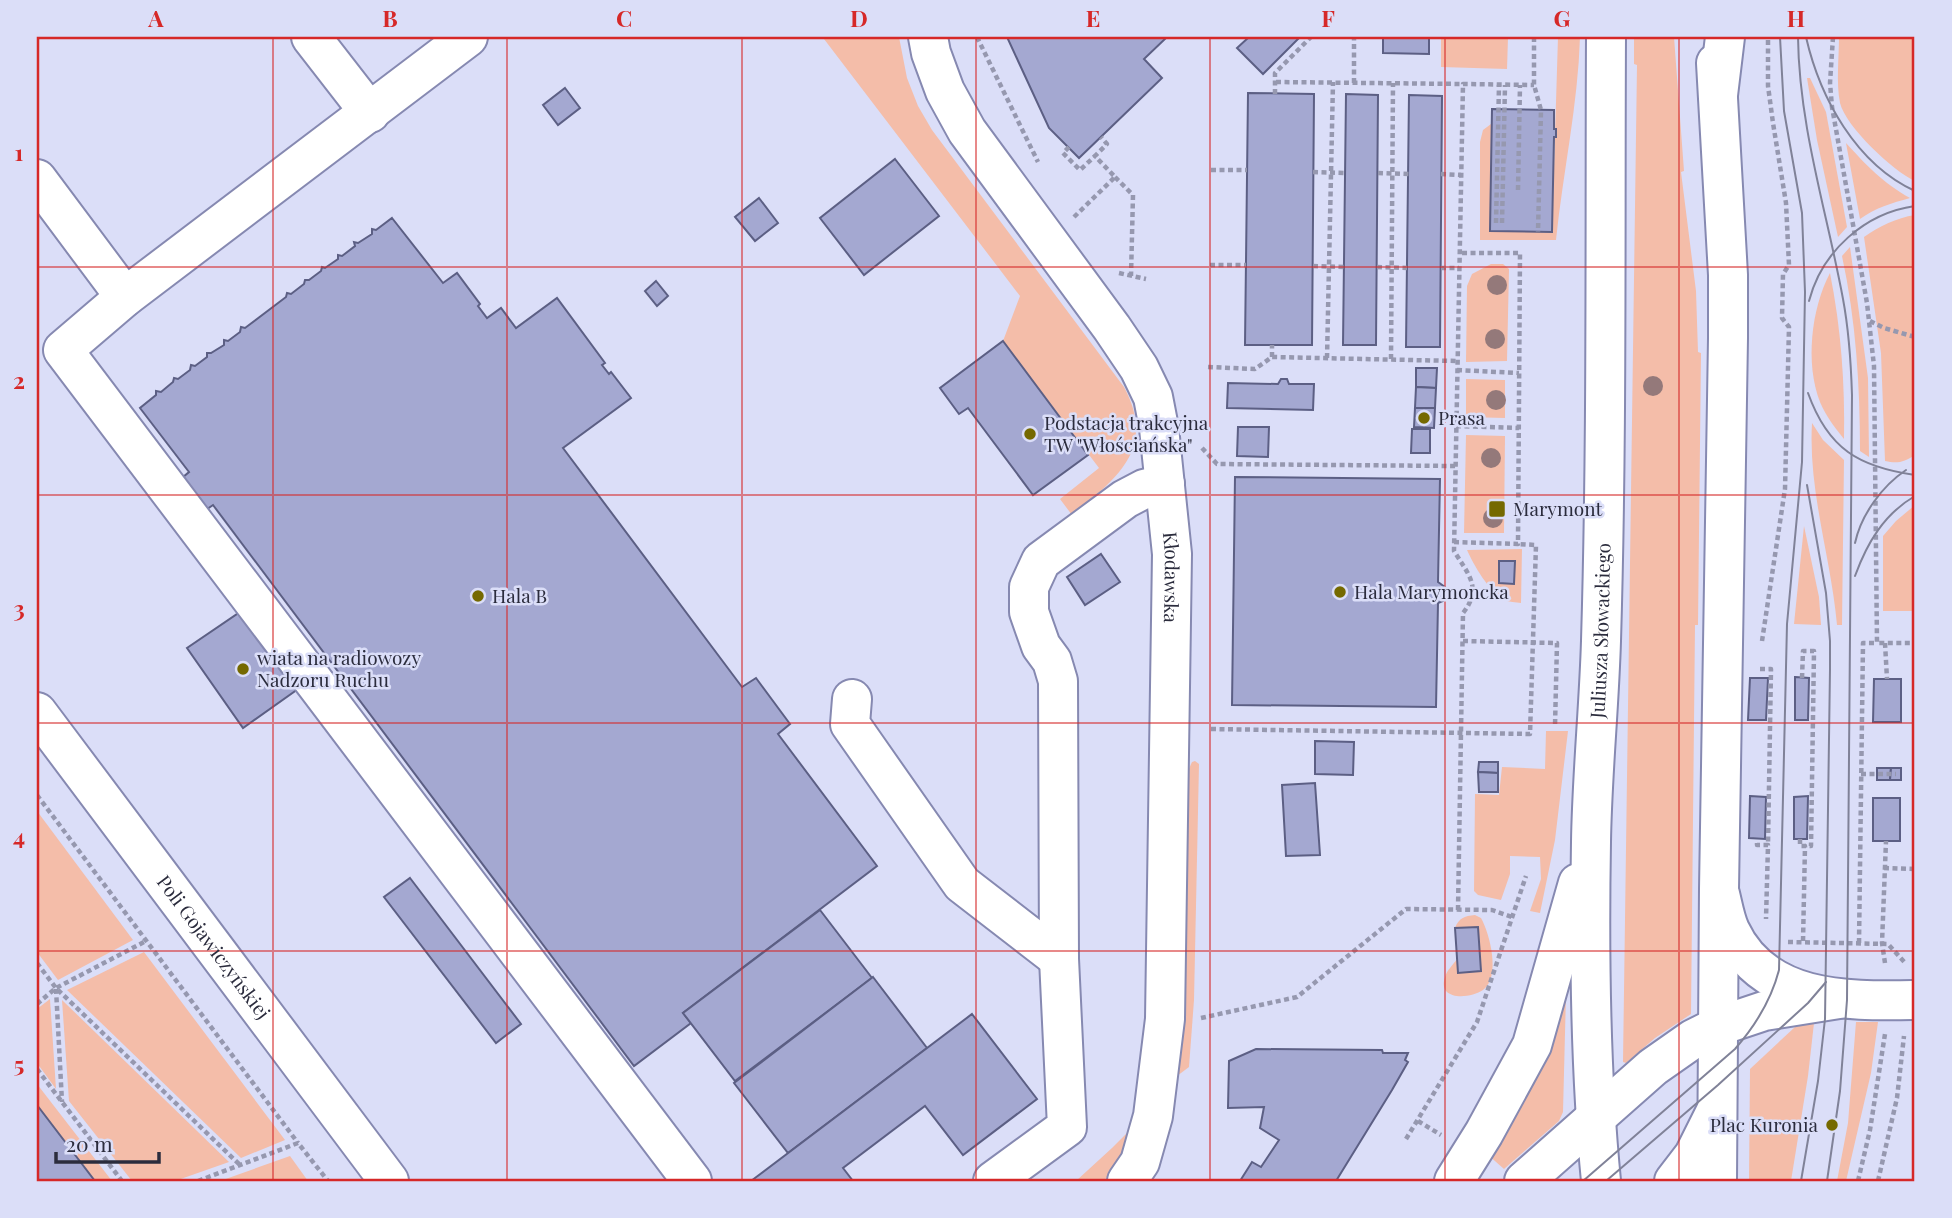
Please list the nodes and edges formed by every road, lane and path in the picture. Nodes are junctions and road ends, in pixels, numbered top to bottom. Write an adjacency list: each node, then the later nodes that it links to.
1 (311, 37): 24 (main road)
2 (468, 37): 24 (main road)
3 (928, 37): 74 (main road, Kłodawska)
4 (977, 37): 28 (path)
5 (1311, 37): 14 (path)
6 (1354, 37): 16 (path)
7 (1534, 37): 21 (path)
8 (1606, 37): 97 (main road, Juliusza Słowackiego)
9 (1707, 37): 23 (main road)
10 (1715, 37): 23 (main road)
11 (1725, 37): 23 (main road)
12 (1768, 37): 82 (path)
13 (1833, 37): 60 (path)
14 (1276, 82): 15 (path); 22 (path)
15 (1333, 82): 16 (path); 32 (path)
16 (1353, 83): 17 (path)
17 (1394, 83): 18 (path); 35 (path)
18 (1463, 84): 19 (path); 38 (path)
19 (1502, 85): 20 (path); 43 (path)
20 (1520, 85): 21 (path); 41 (path)
21 (1534, 85): 44 (path)
22 (1275, 94)
23 (1718, 95): 104 (main road)
24 (370, 113): 59 (main road)
25 (1101, 138): 27 (path)
26 (1069, 147): 27 (path)
27 (1095, 156): 39 (path)
28 (1041, 167)
29 (1210, 170): 30 (path)
30 (1247, 170)
31 (1313, 172): 32 (path)
32 (1331, 172): 33 (path); 49 (path)
33 (1345, 173)
34 (1378, 173): 35 (path)
35 (1393, 173): 36 (path); 52 (path)
36 (1409, 174)
37 (1441, 174): 38 (path)
38 (1461, 175): 45 (path)
39 (1115, 177): 42 (path); 57 (path)
40 (37, 179): 59 (main road)
41 (1518, 190)
42 (1067, 209)
43 (1499, 223)
44 (1538, 232)
45 (1459, 253): 55 (path); 69 (path)
46 (1210, 265): 47 (path)
47 (1246, 265)
48 (1313, 266): 49 (path)
49 (1329, 267): 50 (path); 64 (path)
50 (1344, 267)
51 (1377, 267): 52 (path)
52 (1392, 268): 53 (path); 65 (path)
53 (1408, 268)
54 (1441, 268): 55 (path)
55 (1459, 268): 66 (path)
56 (1116, 272): 57 (path)
57 (1131, 275): 58 (path)
58 (1146, 279)
59 (125, 297): 131 (main road)
60 (1869, 321): 61 (path); 79 (path)
61 (1915, 337)
62 (1272, 345): 63 (path)
63 (1272, 357): 64 (path); 67 (path)
64 (1327, 358): 65 (path)
65 (1391, 359): 66 (path)
66 (1457, 361): 68 (path)
67 (1208, 367)
68 (1457, 370): 69 (path); 70 (path)
69 (1519, 373): 71 (path)
70 (1456, 426): 71 (path); 73 (path)
71 (1519, 428): 76 (path)
72 (1202, 448): 73 (path)
73 (1456, 466): 75 (path)
74 (1165, 484): 110 (main road); 133 (main road, Kłodawska)
75 (1454, 542): 76 (path); 77 (path)
76 (1518, 544): 78 (path)
77 (1463, 641): 78 (path); 92 (path)
78 (1533, 642): 90 (path); 92 (path)
79 (1877, 643): 80 (path); 93 (path)
80 (1885, 643): 81 (path); 87 (path)
81 (1915, 643)
82 (1762, 647)
83 (1760, 658): 84 (path)
84 (1759, 668): 85 (path); 99 (path)
85 (1758, 678)
86 (1802, 678): 100 (path)
87 (1887, 679)
88 (852, 699): 110 (main road)
89 (37, 712): 130 (main road, Poli Gojawiczyńskiej)
90 (1555, 726)
91 (1211, 729): 92 (path)
92 (1461, 733): 105 (path)
93 (1861, 774): 94 (path); 109 (path)
94 (1896, 774)
95 (37, 795): 107 (path)
96 (1800, 839): 100 (path)
97 (1591, 841): 121 (main road, Juliusza Słowackiego); 134 (main road)
98 (1886, 841): 101 (path)
99 (1768, 845)
100 (1805, 846): 108 (path)
101 (1884, 869): 102 (path); 114 (path)
102 (1915, 869)
103 (1526, 876): 106 (path)
104 (1719, 889): 113 (main road); 117 (main road)
105 (1458, 910): 106 (path); 116 (path)
106 (1512, 917): 122 (path)
107 (146, 941): 112 (path); 125 (path)
108 (1803, 942)
109 (1859, 943)
110 (1059, 959): 132 (main road)
111 (37, 963): 112 (path)
112 (56, 988): 115 (path); 119 (path); 126 (path)
113 (1828, 997): 114 (main road); 117 (main road)
114 (1901, 1000): 139 (path)
115 (37, 1004)
116 (1197, 1019)
117 (1719, 1026): 120 (main road); 121 (main road)
118 (37, 1069): 119 (path)
119 (62, 1102): 127 (path)
120 (1718, 1108): 137 (main road); 138 (main road)
121 (1594, 1118): 135 (main road); 136 (main road, Juliusza Słowackiego)
122 (1418, 1121): 123 (path); 124 (path)
123 (1406, 1139)
124 (1450, 1140)
125 (298, 1143): 126 (path); 129 (path)
126 (240, 1165): 128 (path)
127 (122, 1181)
128 (198, 1181)
129 (328, 1181)
130 (389, 1181)
131 (692, 1181)
132 (993, 1181)
133 (1127, 1181)
134 (1454, 1181)
135 (1524, 1181)
136 (1601, 1181)
137 (1674, 1181)
138 (1717, 1181)
139 (1858, 1181)

